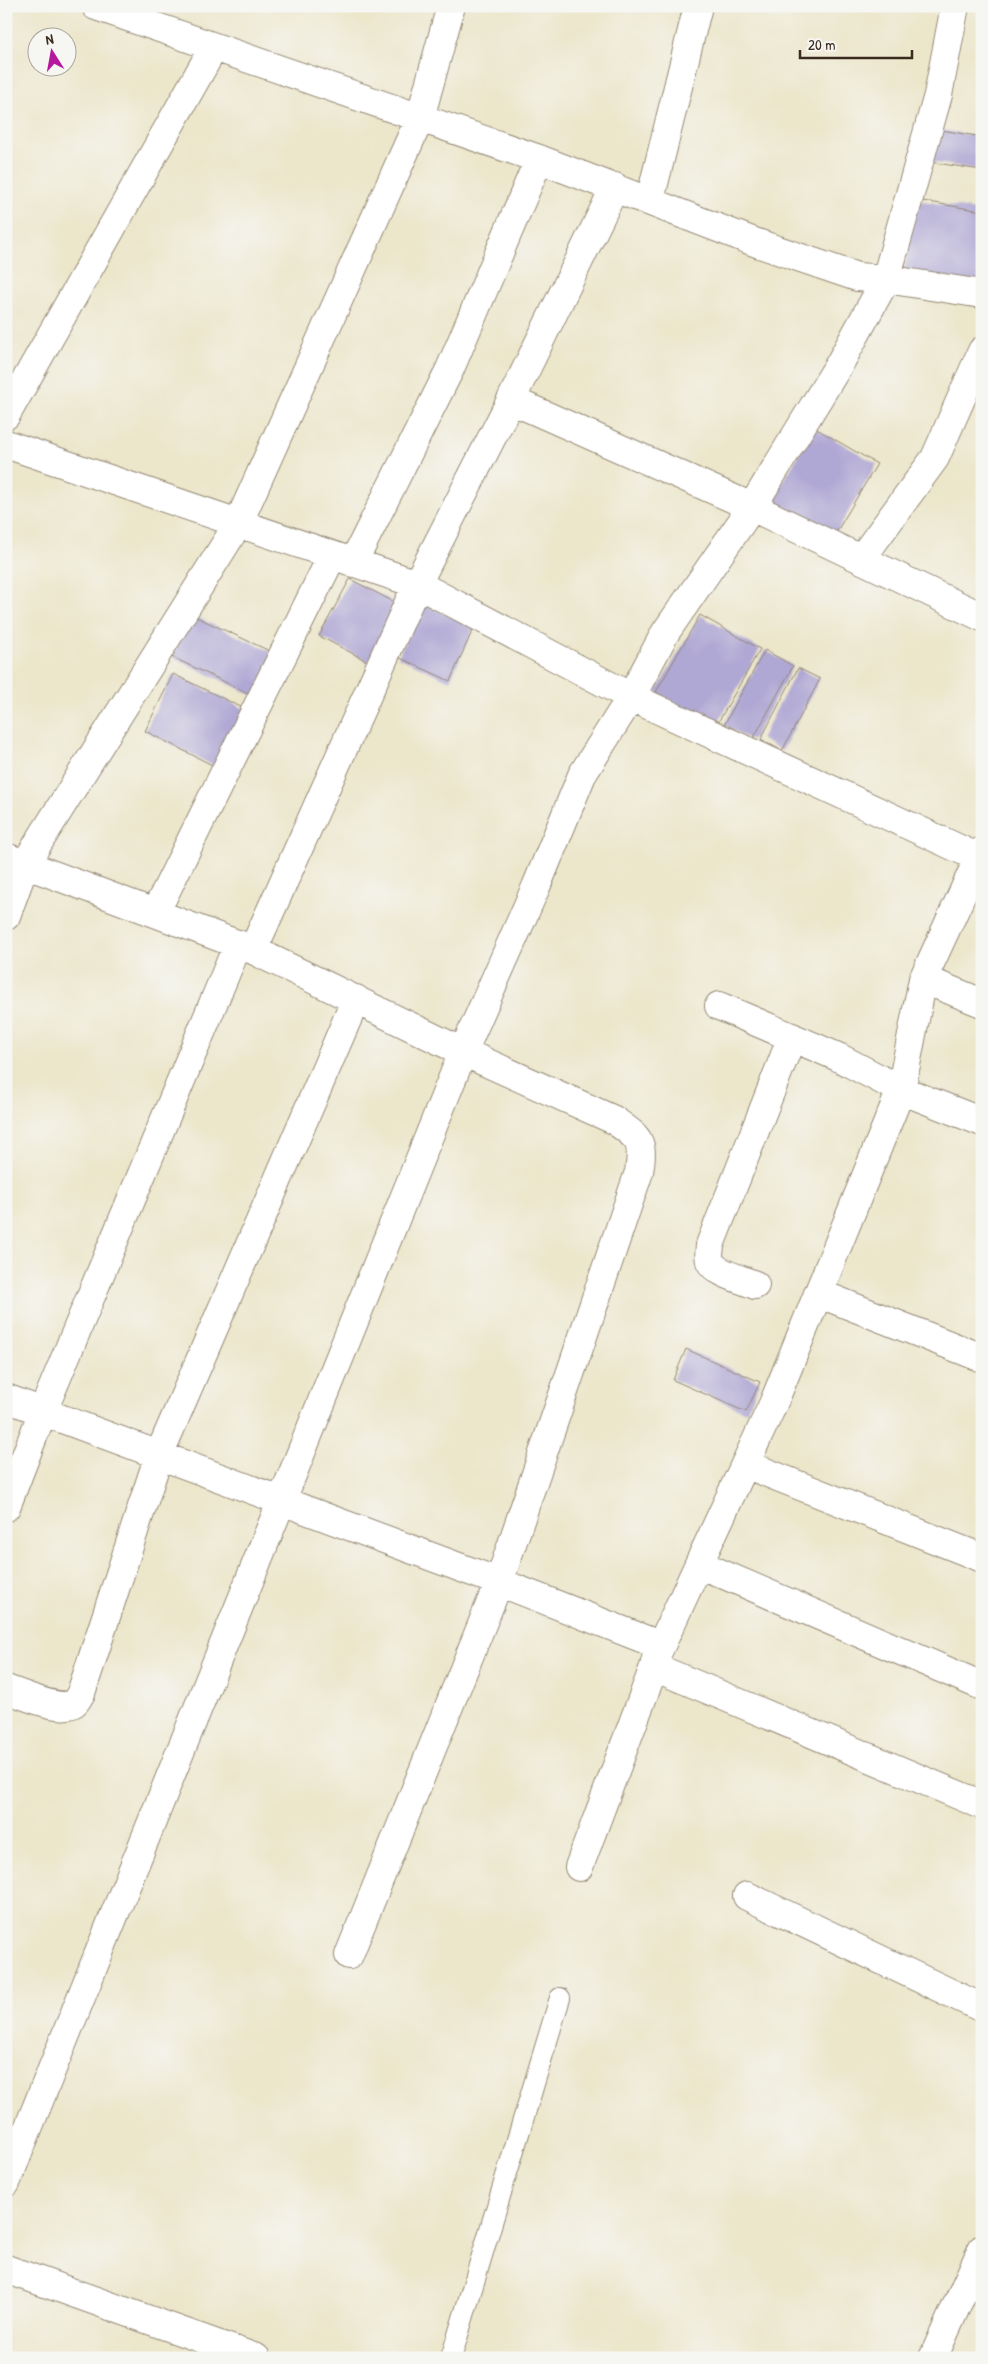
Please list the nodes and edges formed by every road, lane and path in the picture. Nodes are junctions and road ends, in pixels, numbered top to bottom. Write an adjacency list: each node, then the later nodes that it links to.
1 (96, 6): 5 (street)
2 (451, 6): 7 (street)
3 (698, 6): 10 (street)
4 (955, 6): 11 (street)
5 (159, 17): 6 (street)
6 (214, 47): 7 (street); 15 (street)
7 (420, 118): 8 (street); 18 (street)
8 (539, 159): 9 (street); 19 (street)
9 (615, 187): 10 (street); 14 (street)
10 (650, 200): 11 (street)
11 (886, 279): 12 (street); 17 (street)
12 (982, 294)
13 (982, 352): 20 (street)
14 (511, 400): 17 (street); 21 (street)
15 (6, 416)
16 (6, 444): 18 (street)
17 (752, 507): 20 (street); 23 (street)
18 (238, 524): 19 (street); 25 (street)
19 (342, 559): 21 (street); 27 (street)
20 (861, 559): 22 (street)
21 (417, 584): 23 (street); 29 (street)
22 (982, 617)
23 (631, 696): 24 (street); 35 (street)
24 (980, 854): 26 (street)
25 (16, 861): 27 (street); 28 (street)
26 (973, 893): 30 (street)
27 (155, 913): 29 (street)
28 (6, 916)
29 (246, 947): 31 (street); 42 (street)
30 (922, 979): 32 (street); 36 (street)
31 (356, 999): 35 (street); 43 (street)
32 (982, 1003)
33 (719, 1006): 34 (street)
34 (792, 1037): 36 (street); 38 (street)
35 (464, 1052): 45 (street); 49 (street)
36 (900, 1090): 37 (street); 39 (street)
37 (982, 1122)
38 (755, 1285)
39 (818, 1293): 40 (street); 44 (street)
40 (982, 1358)
41 (6, 1398): 42 (street)
42 (43, 1411): 43 (street); 46 (street)
43 (159, 1455): 45 (street); 52 (street)
44 (745, 1464): 47 (street); 48 (street)
45 (282, 1501): 49 (street); 59 (street)
46 (6, 1507)
47 (982, 1558)
48 (699, 1564): 50 (street); 51 (street)
49 (499, 1582): 50 (street); 56 (street)
50 (655, 1660): 53 (street); 54 (street)
51 (982, 1686)
52 (6, 1689)
53 (982, 1805)
54 (579, 1867)
55 (747, 1896): 58 (street)
56 (349, 1955)
57 (560, 1998): 65 (lane)
58 (982, 2008)
59 (13, 2148): 60 (street)
60 (6, 2184)
61 (982, 2249): 63 (street)
62 (6, 2269): 64 (street)
63 (974, 2285): 66 (street)
64 (256, 2358)
65 (451, 2358)
66 (933, 2358)

